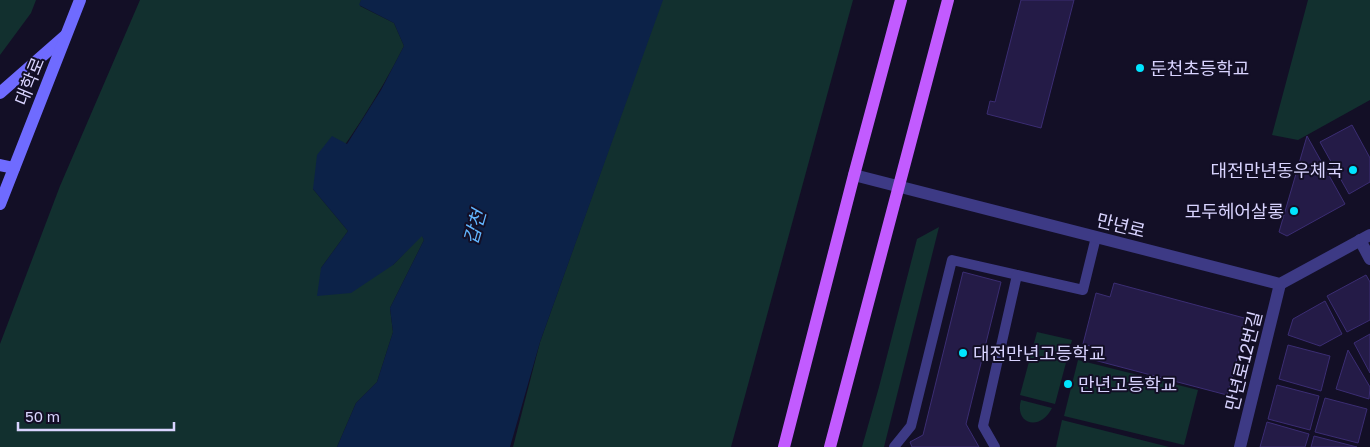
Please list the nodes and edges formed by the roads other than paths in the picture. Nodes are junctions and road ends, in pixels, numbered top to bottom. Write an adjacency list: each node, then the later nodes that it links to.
1 (80, 0): 4 (main road, 대학로)
2 (902, 0): 8 (main road)
3 (948, 0): 9 (main road)
4 (67, 34): 5 (main road); 7 (main road, 대학로)
5 (0, 93)
6 (0, 164): 7 (main road)
7 (14, 168): 10 (main road, 대학로)
8 (854, 175): 9 (street, 만년로); 16 (main road)
9 (899, 187): 11 (street, 만년로); 17 (main road)
10 (0, 204)
11 (1096, 237): 14 (lane); 15 (street, 만년로)
12 (1365, 238): 13 (street); 15 (street)
13 (1370, 259)
14 (1017, 275): 18 (lane); 19 (lane)
15 (1280, 284): 20 (street, 만년로12번길)
16 (784, 447)
17 (830, 447)
18 (894, 447)
19 (995, 447)
20 (1240, 447)

